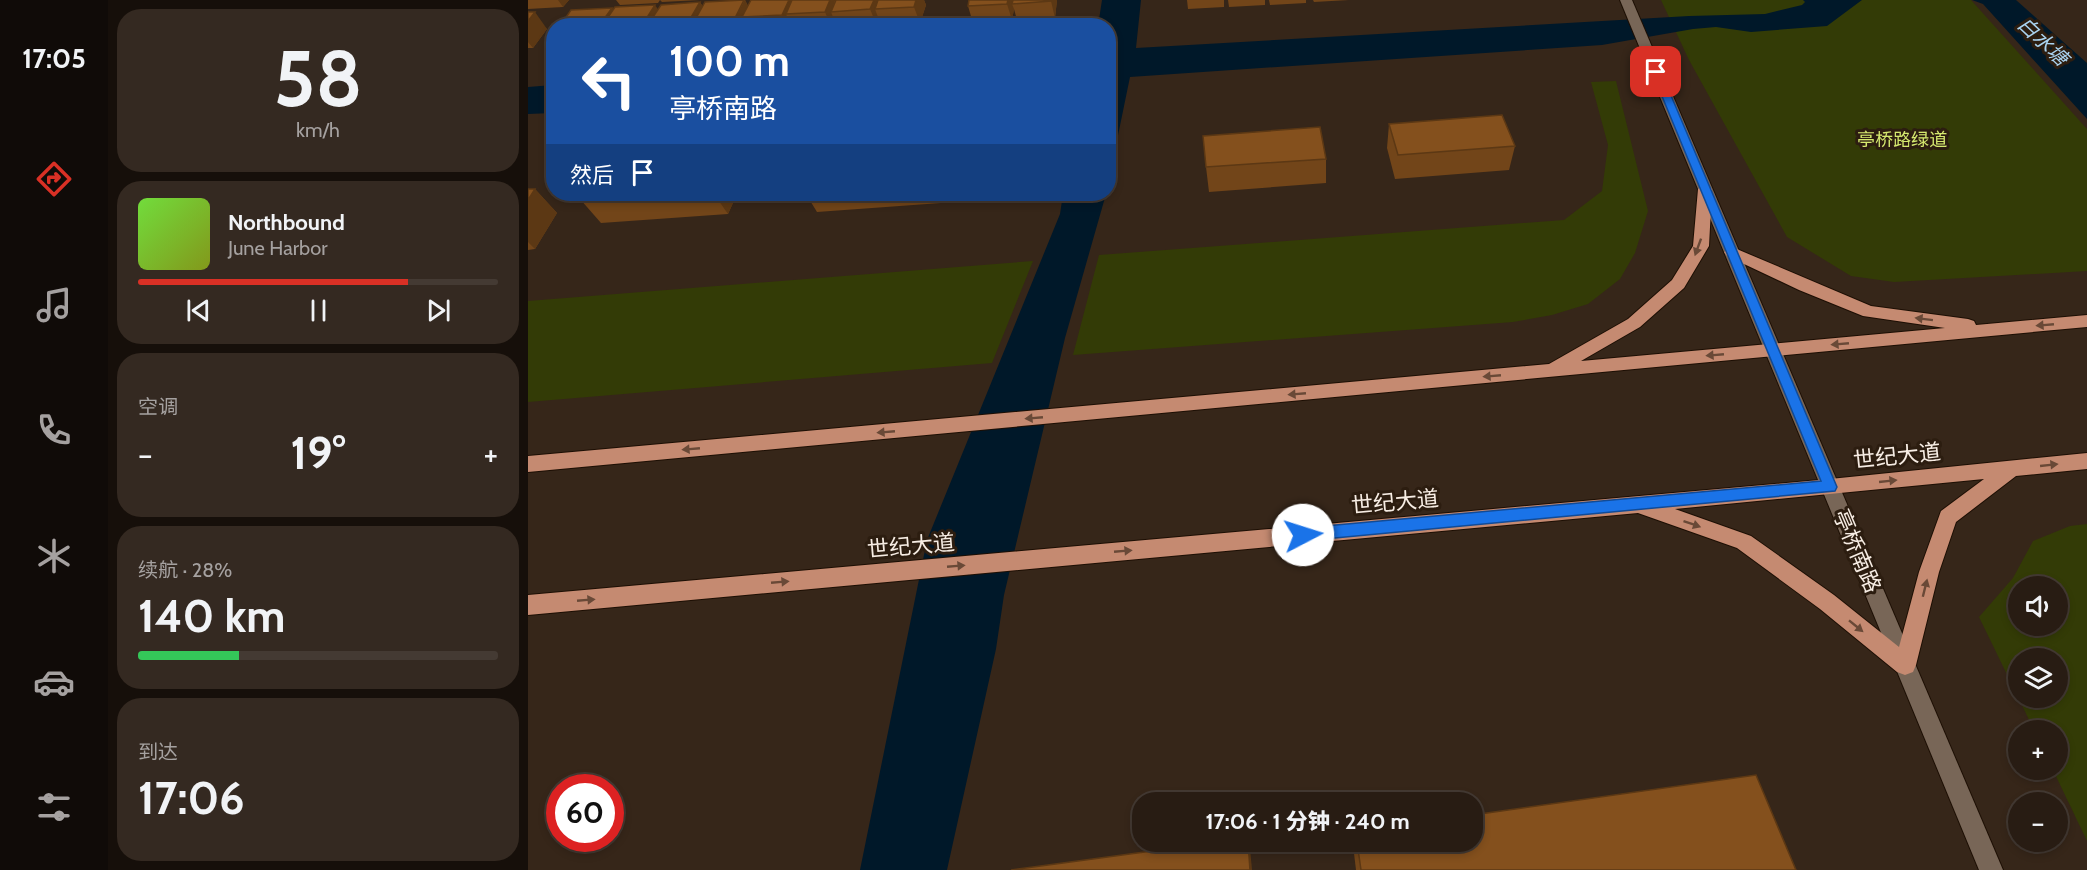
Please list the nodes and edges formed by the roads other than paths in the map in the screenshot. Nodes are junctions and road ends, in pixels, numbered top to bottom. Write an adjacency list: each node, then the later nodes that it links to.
1 (1626, 0): 2 (street, 亭桥南路)
2 (1705, 189): 3 (street, 亭桥南路); 7 (main road, one-way to 7)
3 (1732, 252): 5 (main road, one-way to 3); 6 (street, 亭桥南路)
4 (2087, 321): 5 (main road, one-way to 5)
5 (2003, 329): 6 (main road, one-way to 6)
6 (1773, 350): 7 (main road, one-way to 7); 11 (street, 亭桥南路)
7 (1550, 370): 9 (main road, one-way to 9)
8 (2087, 461): 10 (main road, 世纪大道, one-way to 8)
9 (528, 464)
10 (2011, 468): 11 (main road, 世纪大道, one-way to 10); 14 (main road, one-way to 10)
11 (1830, 487): 12 (main road, 世纪大道); 14 (street, 亭桥南路)
12 (1637, 504): 13 (main road, 世纪大道, one-way to 12); 14 (main road, one-way to 14)
13 (528, 605)
14 (1905, 665): 15 (street, 亭桥南路)
15 (1991, 870)

